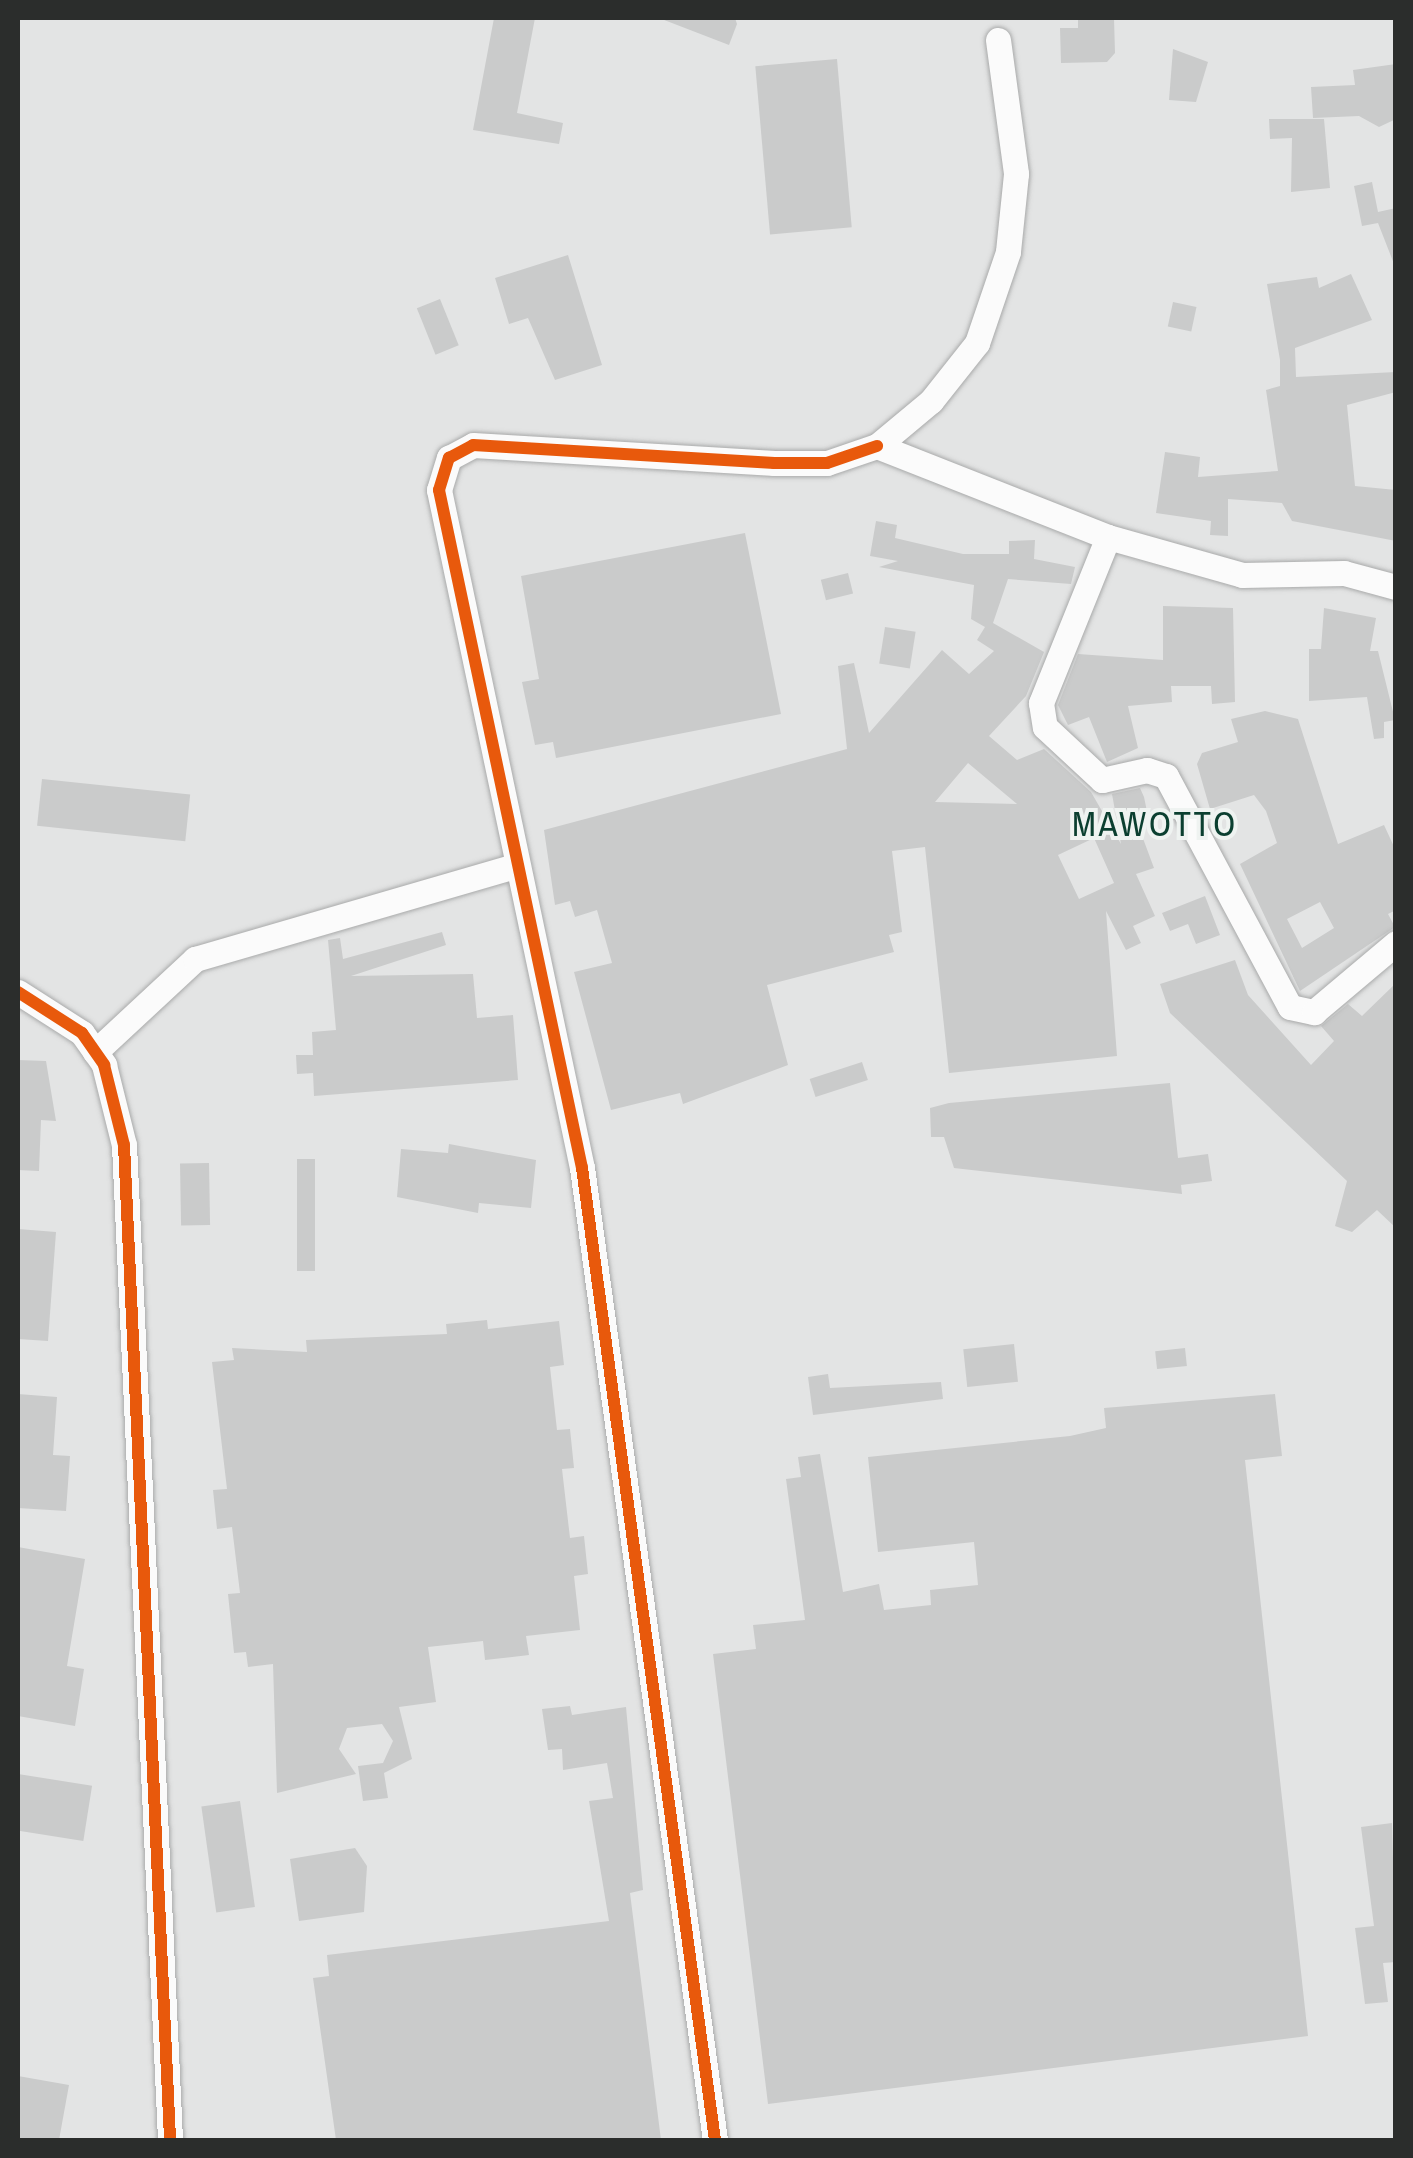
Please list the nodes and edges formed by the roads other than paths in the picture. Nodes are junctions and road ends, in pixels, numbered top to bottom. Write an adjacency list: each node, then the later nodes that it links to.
1 (998, 40): 2 (street)
2 (877, 446): 3 (street); 5 (street)
3 (1108, 537): 4 (street); 6 (street)
4 (1396, 587)
5 (515, 866): 8 (street); 10 (street)
6 (1396, 943)
7 (18, 992): 8 (street)
8 (95, 1052): 9 (street)
9 (170, 2140)
10 (715, 2140)

